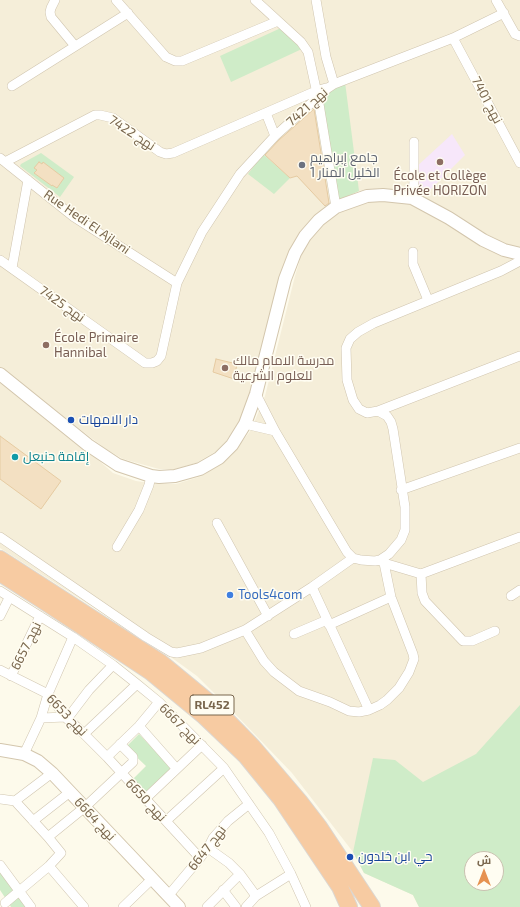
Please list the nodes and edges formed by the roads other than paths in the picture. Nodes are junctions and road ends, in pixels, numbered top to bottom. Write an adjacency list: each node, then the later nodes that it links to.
1 (55, 0): 11 (street)
2 (255, 0): 8 (street)
3 (316, 0): 13 (street)
4 (496, 0): 7 (street)
5 (120, 1): 6 (street)
6 (128, 13): 8 (street); 11 (street)
7 (504, 13): 9 (street); 10 (street, نهج 7421)
8 (278, 21): 14 (street)
9 (520, 36)
10 (453, 38): 13 (street, نهج 7421); 19 (street, نهج 7401)
11 (75, 46): 12 (street)
12 (12, 86)
13 (331, 86): 14 (street, نهج 7422)
14 (317, 94): 15 (street, نهج 7422); 16 (street, نهج 7421); 22 (street)
15 (266, 113): 16 (street); 18 (street, نهج 7422)
16 (275, 136): 28 (street, نهج 7421)
17 (414, 142): 21 (street)
18 (3, 160): 20 (street, Rue Hedi El Ajlani)
19 (520, 163)
20 (28, 180): 27 (street); 28 (street, Rue Hedi El Ajlani)
21 (412, 198): 22 (street); 24 (street)
22 (336, 207): 32 (street)
23 (413, 252): 29 (street)
24 (520, 254)
25 (0, 260): 27 (street, نهج 7425)
26 (520, 262): 29 (street)
27 (12, 268): 28 (street, نهج 7425)
28 (177, 283)
29 (428, 300): 33 (street)
30 (520, 356): 33 (street)
31 (0, 374): 37 (street)
32 (256, 394): 34 (street); 35 (street)
33 (378, 411): 38 (street)
34 (245, 424): 35 (street); 37 (street)
35 (275, 431): 43 (street)
36 (520, 448): 38 (street)
37 (151, 476): 42 (street)
38 (401, 490): 45 (street)
39 (217, 524): 56 (street)
40 (0, 537): 58 (street)
41 (520, 537): 47 (street)
42 (117, 547)
43 (353, 558): 45 (street); 48 (street)
44 (0, 559): 113 (highway, RL452)
45 (382, 561): 47 (street); 52 (street)
46 (0, 573): 92 (highway, RL452)
47 (420, 574): 59 (street)
48 (312, 587): 56 (street); 57 (street)
49 (520, 590): 51 (street)
50 (0, 591): 53 (street, نهج 6667)
51 (511, 596)
52 (391, 597): 57 (street); 68 (street)
53 (9, 598): 54 (street); 55 (street, نهج 6667)
54 (0, 616)
55 (40, 616): 61 (street, نهج 6667); 64 (street, نهج 6657)
56 (268, 616): 58 (street)
57 (328, 622): 60 (street); 68 (street)
58 (245, 630): 68 (street)
59 (495, 631)
60 (294, 634)
61 (73, 637): 62 (street, نهج 6667); 66 (street)
62 (113, 665): 65 (street, نهج 6667); 70 (street)
63 (0, 670): 64 (street, نهج 6653)
64 (11, 676): 66 (street, نهج 6653)
65 (137, 684): 67 (street, نهج 6667); 72 (street)
66 (48, 694): 69 (street); 70 (street, نهج 6653)
67 (159, 702): 71 (street); 74 (street, نهج 6667)
68 (369, 710)
69 (41, 718): 70 (street); 76 (street)
70 (67, 718): 72 (street, نهج 6653)
71 (139, 726): 73 (street); 78 (street)
72 (84, 734): 77 (street, نهج 6653)
73 (120, 744): 77 (street); 81 (street)
74 (202, 745): 78 (street); 79 (street, نهج 6667)
75 (0, 750): 76 (street, نهج 6664)
76 (24, 754): 80 (street, نهج 6664)
77 (107, 757): 81 (street, نهج 6650)
78 (176, 768): 84 (street)
79 (224, 768): 86 (street, نهج 6667); 89 (street)
80 (52, 773): 82 (street, نهج 6664); 85 (street)
81 (121, 773): 84 (street, نهج 6650); 87 (street)
82 (70, 792): 87 (street, نهج 6664); 88 (street)
83 (0, 799): 85 (street)
84 (145, 799): 89 (street, نهج 6650)
85 (14, 801): 88 (street)
86 (249, 804): 91 (street, نهج 6647); 97 (street, نهج 6667)
87 (85, 807): 90 (street); 98 (street, نهج 6664)
88 (33, 822): 90 (street)
89 (166, 822): 93 (street, نهج 6650)
90 (48, 837): 95 (street)
91 (208, 848): 93 (street, نهج 6647); 96 (street)
92 (319, 855): 111 (highway); 112 (highway, RL452)
93 (200, 858): 103 (street, نهج 6647)
94 (0, 864): 100 (street)
95 (49, 866): 100 (street); 106 (street)
96 (240, 874): 99 (street); 101 (street)
97 (291, 874): 101 (street); 110 (street, نهج 6667)
98 (152, 879): 103 (street, نهج 6664); 104 (street)
99 (223, 890): 107 (street); 108 (street)
100 (19, 891): 102 (street); 105 (street)
101 (256, 896): 109 (street)
102 (4, 902)
103 (172, 903)
104 (125, 906)
105 (31, 907)
106 (84, 907)
107 (207, 907)
108 (236, 907)
109 (246, 907)
110 (306, 907)
111 (339, 907)
112 (349, 907)
113 (372, 907)

